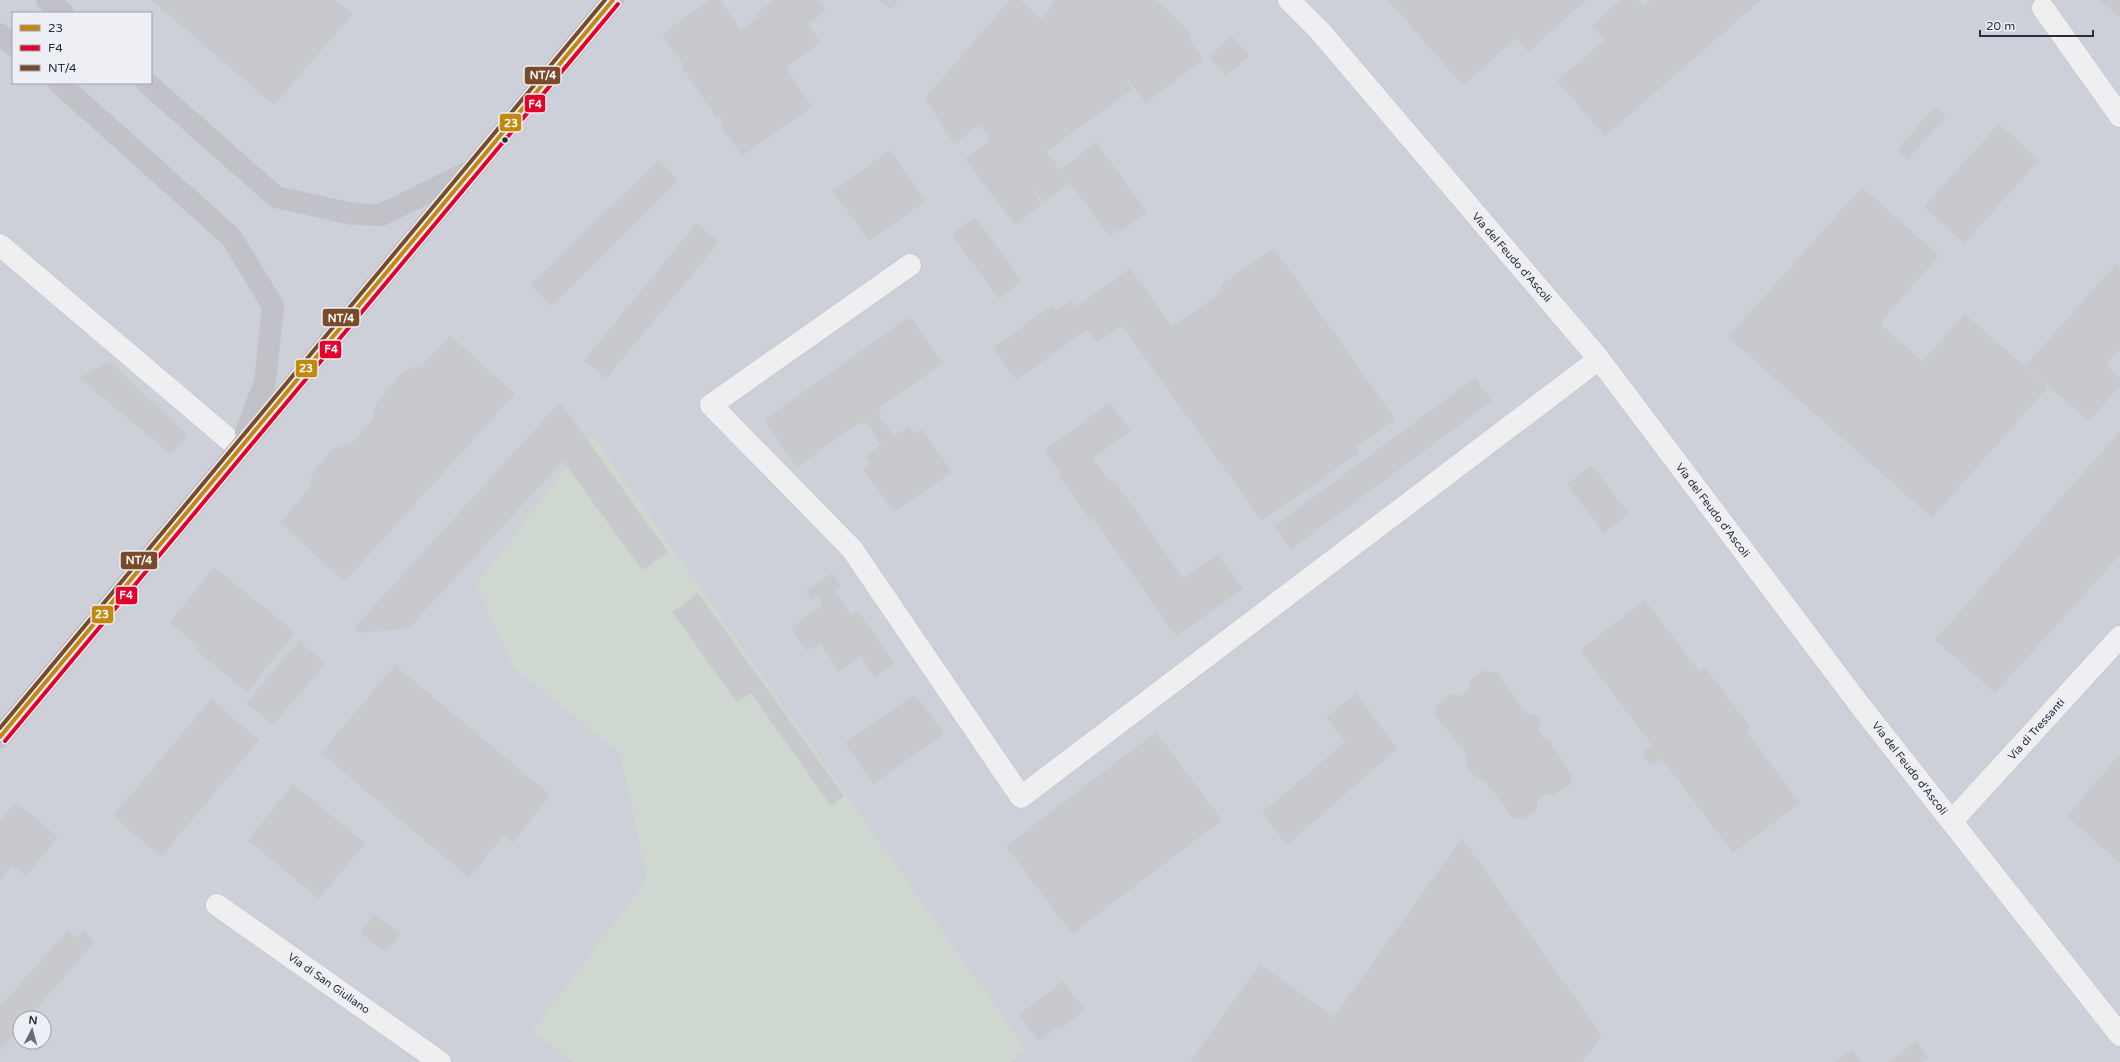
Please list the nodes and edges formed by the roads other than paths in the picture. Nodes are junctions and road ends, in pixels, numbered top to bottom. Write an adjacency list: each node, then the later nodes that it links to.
1 (47, 0): 5 (main road)
2 (613, 0): 11 (main road)
3 (1289, 0): 14 (street, Via del Feudo d'Ascoli)
4 (2043, 8): 10 (street)
5 (62, 12)
6 (0, 34): 7 (main road)
7 (12, 44)
8 (60, 84): 15 (main road)
9 (148, 84): 11 (main road)
10 (2120, 116)
11 (472, 170): 15 (main road)
12 (0, 244): 15 (street)
13 (910, 265): 14 (street)
14 (1599, 358): 18 (street, Via del Feudo d'Ascoli)
15 (239, 448): 17 (main road)
16 (2120, 637): 18 (street, Via di Tressanti)
17 (0, 737)
18 (1952, 821): 20 (street, Via del Feudo d'Ascoli)
19 (217, 904): 21 (street, Via di San Giuliano)
20 (2120, 1035)
21 (440, 1062)

